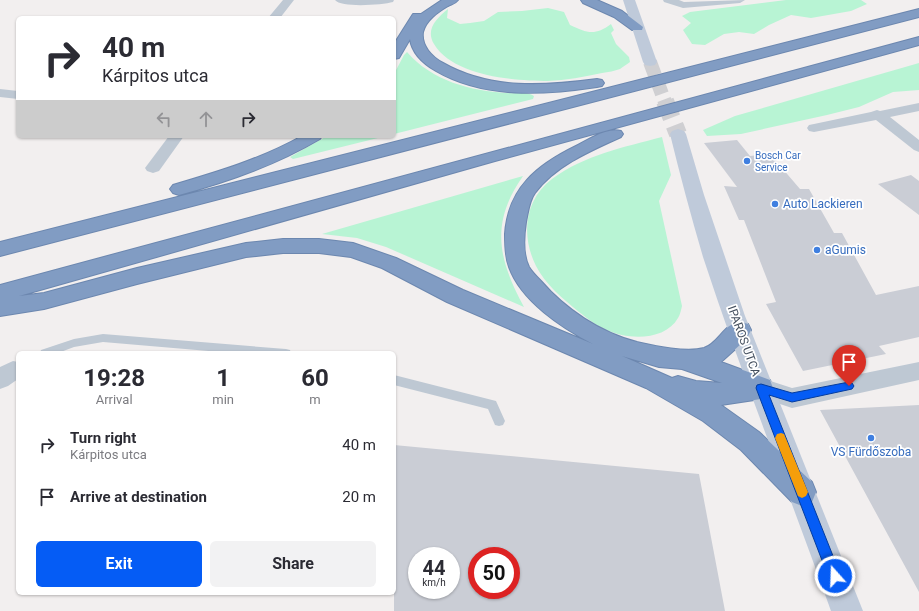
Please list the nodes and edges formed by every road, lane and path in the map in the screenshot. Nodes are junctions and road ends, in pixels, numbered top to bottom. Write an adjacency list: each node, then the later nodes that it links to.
1 (290, 0): 11 (street)
2 (340, 0): 3 (street)
3 (389, 0)
4 (438, 0): 14 (highway)
5 (452, 0): 16 (highway)
6 (587, 0): 12 (highway)
7 (629, 0): 12 (main road)
8 (668, 0): 9 (street)
9 (740, 0)
10 (919, 13): 16 (highway)
11 (276, 16)
12 (637, 28): 15 (main road)
13 (919, 41): 19 (highway)
14 (396, 51)
15 (650, 62)
16 (719, 64): 29 (highway)
17 (0, 93): 18 (street)
18 (16, 95)
19 (683, 103): 30 (highway); 35 (highway)
20 (919, 107): 21 (street)
21 (877, 114): 22 (street); 26 (street)
22 (814, 128)
23 (678, 134): 32 (main road, IPAROS UTCA)
24 (175, 138): 27 (street)
25 (311, 138): 28 (highway)
26 (919, 147)
27 (153, 168)
28 (0, 238)
29 (0, 249)
30 (0, 293)
31 (0, 307): 38 (highway)
32 (740, 330): 35 (highway); 39 (main road, IPAROS UTCA)
33 (51, 351): 34 (lane)
34 (262, 351)
35 (680, 359): 39 (highway)
36 (919, 371): 39 (street)
37 (396, 381): 40 (lane)
38 (655, 381): 39 (highway); 41 (highway)
39 (761, 388): 41 (main road, IPAROS UTCA)
40 (499, 422)
41 (802, 492): 42 (main road, IPAROS UTCA)
42 (847, 611)

